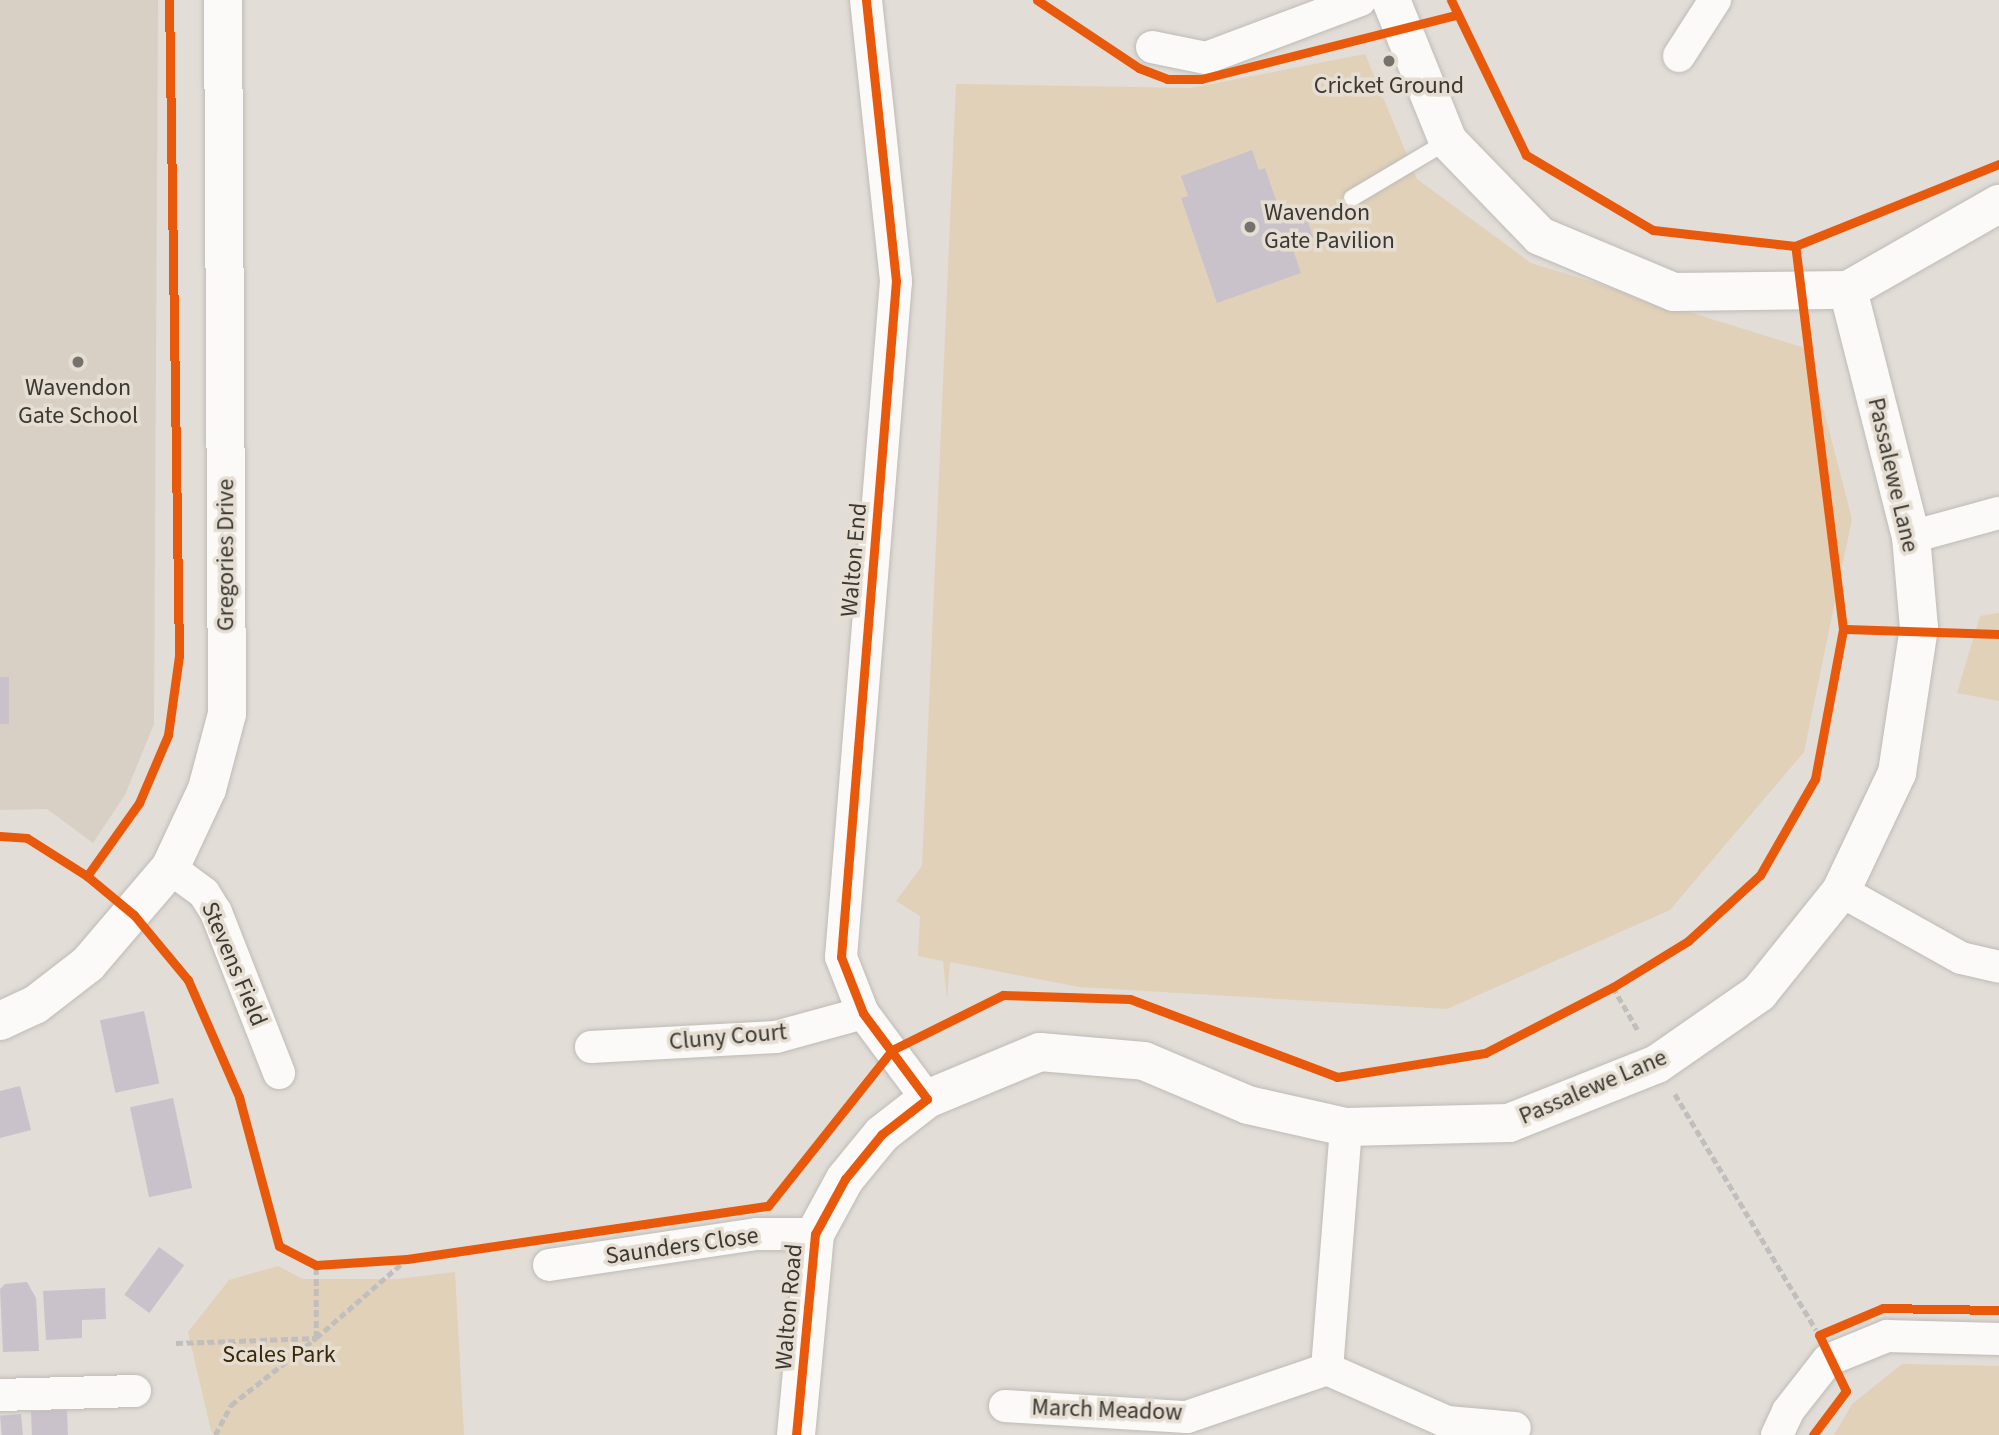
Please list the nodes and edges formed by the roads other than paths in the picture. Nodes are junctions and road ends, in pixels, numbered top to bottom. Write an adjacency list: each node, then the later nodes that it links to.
1 (223, 0): 14 (street, Gregories Drive)
2 (866, 0): 17 (street, Walton End)
3 (1360, 0): 6 (street)
4 (1391, 0): 8 (street)
5 (1696, 12): 7 (street)
6 (1152, 47)
7 (1679, 56)
8 (1448, 141): 9 (lane); 11 (street)
9 (1352, 198)
10 (1999, 204): 11 (street)
11 (1848, 290): 13 (street, Passalewe Lane)
12 (1999, 513): 13 (street)
13 (1911, 537): 15 (street, Passalewe Lane)
14 (170, 868): 18 (street, Gregories Drive); 20 (street, Stevens Field)
15 (1841, 891): 16 (street); 22 (street, Passalewe Lane)
16 (1999, 967)
17 (863, 1013): 19 (street, Cluny Court); 21 (street, Walton End)
18 (0, 1021)
19 (591, 1047)
20 (279, 1073)
21 (928, 1099): 22 (street, Passalewe Lane); 23 (street, Walton Road)
22 (1346, 1127): 26 (street)
23 (815, 1234): 24 (street, Saunders Close); 31 (street, Walton Road)
24 (549, 1265)
25 (1999, 1339): 32 (street)
26 (1327, 1369): 29 (street, March Meadow); 30 (street)
27 (135, 1391): 28 (street)
28 (0, 1395)
29 (1005, 1406)
30 (1515, 1428)
31 (796, 1435)
32 (1777, 1435)

